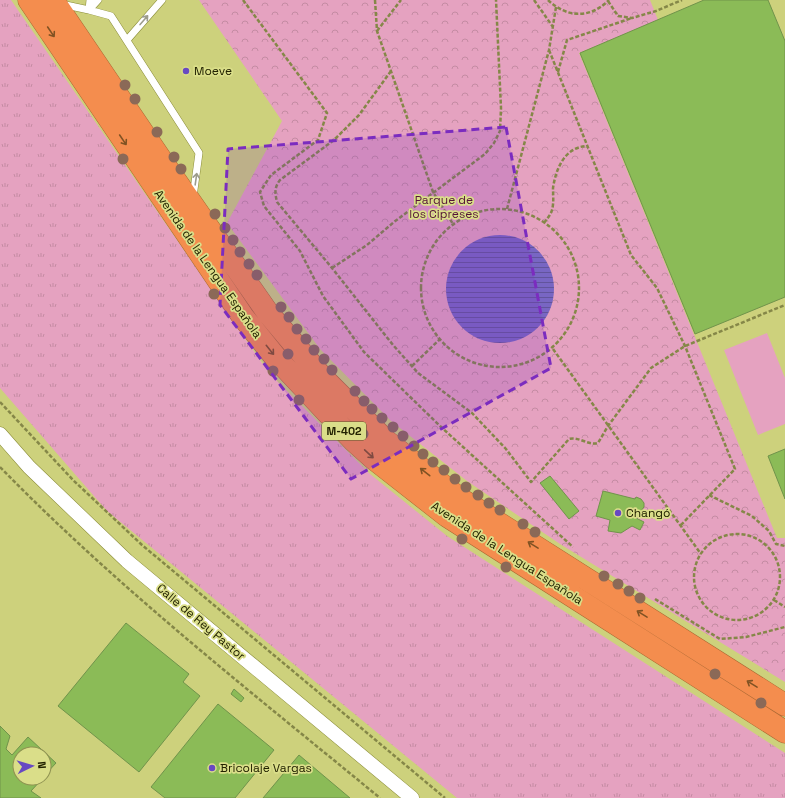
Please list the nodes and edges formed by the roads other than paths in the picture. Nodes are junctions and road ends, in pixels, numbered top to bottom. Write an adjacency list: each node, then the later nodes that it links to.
1 (29, 0): 11 (highway, Avenida de la Lengua Española / M-402, one-way to 11)
2 (90, 0): 6 (lane)
3 (98, 0): 6 (lane)
4 (162, 0): 7 (lane, one-way to 4)
5 (54, 1): 6 (lane); 8 (highway, Avenida de la Lengua Española / M-402)
6 (89, 10): 7 (lane)
7 (127, 40): 8 (lane, one-way to 7)
8 (192, 204): 10 (highway, Avenida de la Lengua Española / M-402, one-way to 8)
9 (0, 434): 12 (street, Calle de Rey Pastor)
10 (785, 705)
11 (785, 732)
12 (412, 798)

